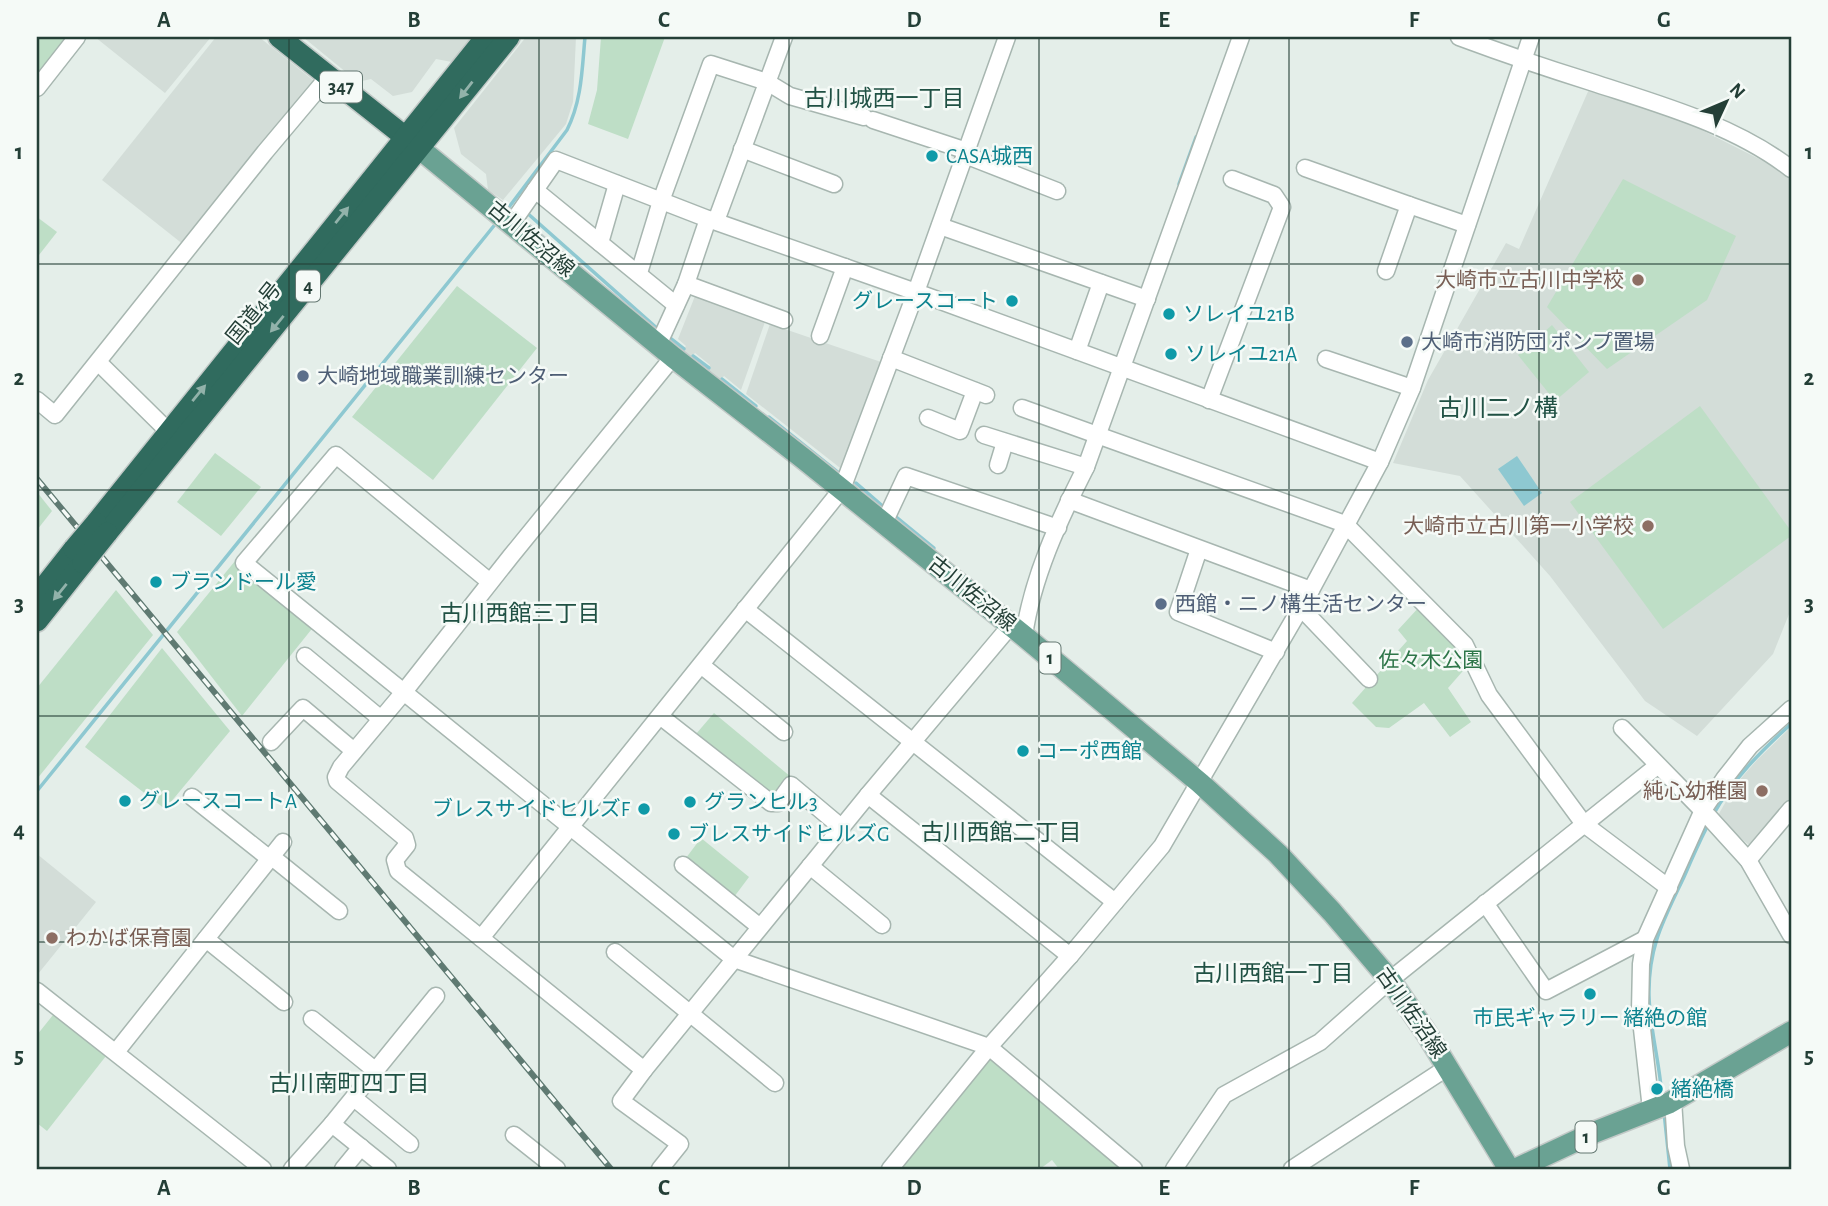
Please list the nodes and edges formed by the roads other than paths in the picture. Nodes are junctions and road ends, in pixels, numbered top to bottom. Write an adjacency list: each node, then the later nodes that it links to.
1 (77, 37): 13 (street)
2 (279, 37): 11 (highway, 347)
3 (486, 37): 14 (highway, 国道4号 / 4)
4 (509, 37): 14 (highway, 国道4号 / 4, one-way to 14)
5 (784, 37): 12 (street)
6 (1007, 37): 16 (street)
7 (1241, 37): 37 (street)
8 (1459, 37): 10 (street)
9 (1531, 37): 10 (street)
10 (1523, 61): 18 (street); 28 (street)
11 (328, 78): 14 (highway, 347); 45 (street)
12 (767, 82): 15 (street); 16 (street); 24 (street)
13 (37, 88)
14 (412, 143): 27 (main road, 古川佐沼線 / 1); 52 (highway, 国道4号 / 4, one-way to 14); 63 (highway, 国道4号 / 4, one-way to 63)
15 (742, 149): 21 (street); 26 (street)
16 (966, 153): 23 (street); 29 (street)
17 (1306, 168): 25 (street)
18 (1791, 169)
19 (1232, 179): 49 (street)
20 (617, 184): 22 (street); 24 (street); 30 (street)
21 (834, 184)
22 (535, 190): 27 (street); 30 (street)
23 (1057, 191)
24 (661, 201): 26 (street); 33 (street)
25 (1409, 205): 28 (street); 32 (street)
26 (712, 220): 31 (street); 35 (street)
27 (512, 223): 41 (main road, 古川佐沼線 / 1)
28 (1467, 225): 47 (street)
29 (940, 226): 34 (street); 36 (street)
30 (600, 243): 33 (street)
31 (845, 267): 36 (street); 40 (street)
32 (1386, 271)
33 (639, 273): 38 (street)
34 (1101, 283): 37 (street); 42 (street)
35 (686, 284): 38 (street); 39 (street)
36 (916, 292): 42 (street); 43 (street)
37 (1147, 299): 46 (street)
38 (676, 305): 41 (street)
39 (784, 320)
40 (820, 337)
41 (666, 351): 59 (main road, 古川佐沼線 / 1); 67 (street)
42 (1077, 351): 46 (street)
43 (891, 358): 53 (street); 59 (street)
44 (1325, 359): 47 (street)
45 (98, 362): 48 (street); 52 (street)
46 (1122, 368): 49 (street); 54 (street)
47 (1412, 388): 56 (street)
48 (37, 400)
49 (1209, 400): 56 (street)
50 (1022, 408): 54 (street)
51 (928, 418): 53 (street)
52 (168, 431): 63 (highway, 国道4号 / 4)
53 (972, 434): 55 (street)
54 (1098, 435): 58 (street); 62 (street)
55 (1005, 442): 57 (street); 58 (street)
56 (1380, 462): 62 (street)
57 (998, 465)
58 (1086, 467): 60 (street)
59 (842, 489): 61 (main road, 古川佐沼線 / 1); 71 (street)
60 (1069, 500): 64 (street); 65 (street)
61 (884, 523): 64 (street); 73 (main road, 古川佐沼線 / 1)
62 (1345, 524): 68 (street); 93 (street)
63 (101, 528): 66 (highway, 国道4号 / 4, bridge)
64 (1058, 528): 73 (street)
65 (1199, 549): 68 (street); 74 (street)
66 (79, 556): 69 (highway, 国道4号 / 4); 72 (highway, 国道4号 / 4, one-way to 72)
67 (490, 582): 78 (street); 78 (street)
68 (1311, 590): 70 (street)
69 (37, 596)
70 (1301, 608): 74 (street); 77 (street)
71 (745, 609): 76 (street); 85 (street)
72 (37, 621)
73 (1017, 631): 85 (street); 88 (main road, 古川佐沼線 / 1)
74 (1276, 652): 88 (street)
75 (305, 656): 81 (street)
76 (701, 665): 80 (street); 83 (street)
77 (1369, 679)
78 (403, 693): 81 (street); 94 (street)
79 (1791, 709): 92 (street)
80 (660, 716): 94 (street); 95 (street)
81 (382, 719): 86 (street)
82 (1622, 728): 87 (street)
83 (784, 732)
84 (271, 741): 86 (street)
85 (911, 741): 89 (street); 102 (street)
86 (354, 751): 108 (street)
87 (1657, 766): 92 (street); 93 (street)
88 (1200, 783): 102 (street); 114 (main road, 古川佐沼線 / 1)
89 (867, 794): 95 (street); 112 (street)
90 (192, 797): 97 (street)
91 (1791, 809): 98 (street)
92 (1709, 816): 98 (street); 101 (street)
93 (1584, 824): 101 (street); 103 (street)
94 (571, 827): 108 (street); 113 (street)
95 (842, 827): 100 (street)
96 (283, 842): 97 (street)
97 (271, 858): 104 (street); 109 (street)
98 (1748, 860): 107 (street)
99 (683, 865): 106 (street)
100 (810, 866): 105 (street); 106 (street)
101 (1669, 888): 110 (street)
102 (1115, 902): 112 (street)
103 (1485, 903): 110 (street); 114 (street)
104 (339, 911)
105 (882, 925)
106 (760, 927): 113 (street)
107 (1791, 935)
108 (481, 938): 124 (street)
109 (206, 939): 117 (street); 122 (street)
110 (1645, 939): 128 (street)
111 (615, 953): 118 (street)
112 (1070, 956): 121 (street)
113 (734, 959): 118 (street); 121 (street)
114 (1390, 980): 123 (main road, 古川佐沼線 / 1); 141 (street)
115 (37, 990): 122 (street)
116 (436, 996): 125 (street)
117 (284, 1002)
118 (690, 1015): 124 (street); 126 (street)
119 (312, 1019): 125 (street)
120 (1791, 1031): 128 (main road, 1)
121 (989, 1047): 139 (street); 140 (street)
122 (116, 1052): 133 (street)
123 (1448, 1067): 142 (street); 143 (main road, 古川佐沼線 / 1)
124 (644, 1070): 138 (street)
125 (376, 1071): 127 (street)
126 (775, 1083)
127 (354, 1098): 129 (street); 131 (street)
128 (1663, 1105): 144 (main road, 1); 145 (street)
129 (332, 1124): 132 (street); 134 (street)
130 (514, 1135): 137 (street)
131 (410, 1144)
132 (360, 1147): 135 (street); 136 (street)
133 (264, 1169)
134 (292, 1169)
135 (343, 1169)
136 (388, 1169)
137 (556, 1169)
138 (660, 1169)
139 (890, 1169)
140 (1135, 1169)
141 (1174, 1169)
142 (1292, 1169)
143 (1509, 1169)
144 (1516, 1169)
145 (1681, 1169)

